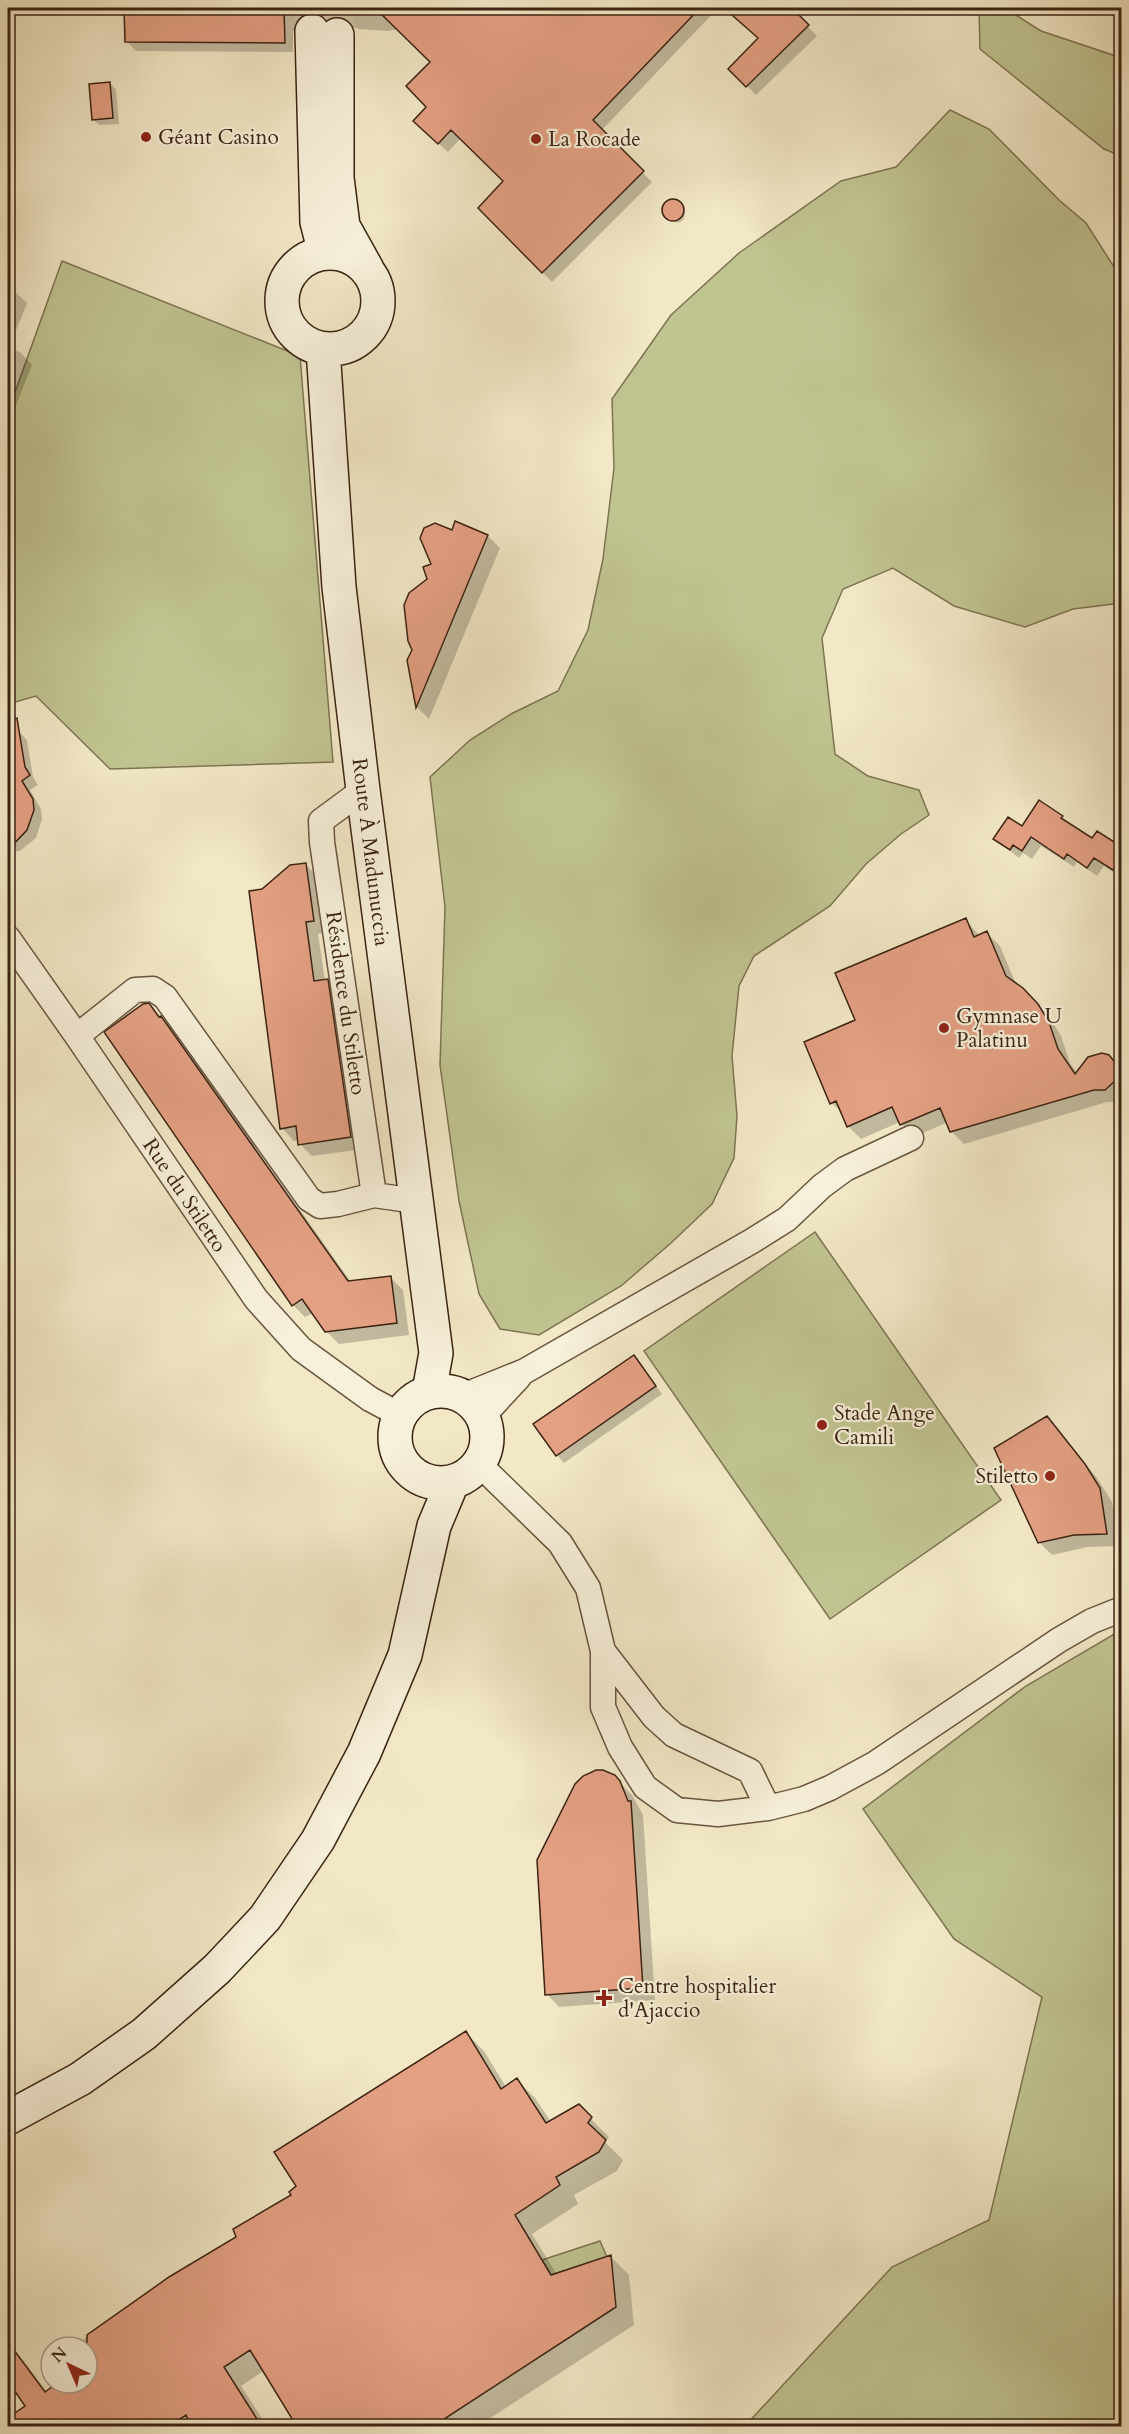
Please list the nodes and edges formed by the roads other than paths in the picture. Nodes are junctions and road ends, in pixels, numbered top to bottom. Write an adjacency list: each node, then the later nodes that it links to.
1 (324, 253): 2 (main road); 2 (main road); 3 (main road)
2 (367, 269): 3 (main road)
3 (323, 349): 4 (main road, Route À Madunuccia)
4 (363, 790): 8 (street, Résidence du Stiletto); 9 (main road, Route À Madunuccia)
5 (8, 938): 6 (street, Rue du Stiletto)
6 (77, 1036): 8 (street); 11 (street, Rue du Stiletto)
7 (911, 1138): 10 (street)
8 (374, 1195): 9 (street)
9 (416, 1201): 10 (main road, Route À Madunuccia)
10 (457, 1399): 11 (main road); 12 (main road)
11 (400, 1415): 13 (main road)
12 (479, 1464): 13 (main road); 15 (street)
13 (437, 1482): 17 (main road)
14 (1122, 1609): 16 (street)
15 (603, 1651): 16 (street); 16 (street)
16 (768, 1808)
17 (8, 2118)

